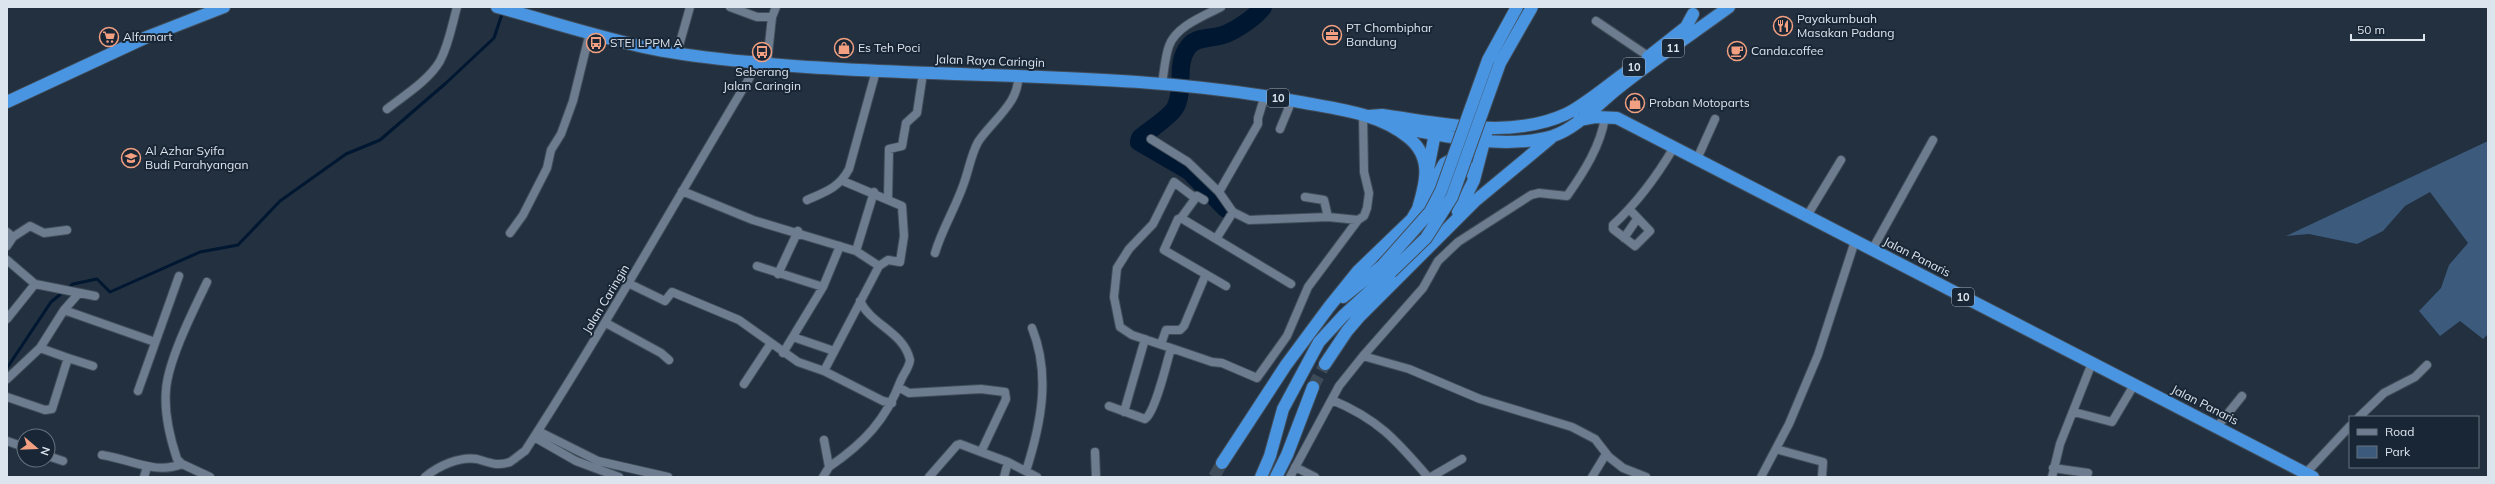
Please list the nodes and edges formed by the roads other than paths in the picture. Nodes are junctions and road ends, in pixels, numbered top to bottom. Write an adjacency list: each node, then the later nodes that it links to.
1 (224, 7): 26 (highway)
2 (457, 7): 27 (street)
3 (497, 7): 14 (highway, Jalan Raya Caringin / 10)
4 (690, 7): 15 (street)
5 (730, 7): 12 (street)
6 (776, 7): 12 (street)
7 (1221, 7): 22 (street)
8 (1517, 7): 79 (highway, bridge)
9 (1532, 7): 79 (highway, bridge)
10 (1730, 7): 23 (highway, 11)
11 (1693, 14): 16 (highway, 10)
12 (772, 16): 18 (street)
13 (1596, 21): 16 (street)
14 (590, 32): 15 (highway, Jalan Raya Caringin / 10); 65 (street)
15 (677, 53): 17 (highway, Jalan Raya Caringin / 10)
16 (1648, 56): 34 (highway, 10)
17 (752, 62): 18 (highway, Jalan Raya Caringin / 10); 47 (street, Jalan Caringin)
18 (767, 63): 19 (highway, Jalan Raya Caringin / 10)
19 (876, 71): 20 (highway, Jalan Raya Caringin / 10); 45 (street)
20 (923, 73): 21 (highway, Jalan Raya Caringin / 10); 52 (street)
21 (1018, 76): 22 (highway, Jalan Raya Caringin / 10); 75 (street)
22 (1165, 84): 24 (highway, Jalan Raya Caringin / 10)
23 (1617, 89): 29 (highway, 10); 32 (highway, 11)
24 (1265, 95): 25 (highway, 10); 49 (street)
25 (1292, 100): 28 (highway, 10); 35 (street)
26 (7, 102)
27 (387, 109)
28 (1365, 115): 30 (highway, 10); 62 (street)
29 (1610, 116): 32 (highway); 41 (highway, Jalan Panaris / 10); 106 (street)
30 (1383, 119): 33 (highway, 10); 36 (highway, 10); 46 (highway)
31 (1715, 119): 42 (street)
32 (1579, 120): 37 (highway, 11)
33 (1437, 123): 34 (highway, 10); 36 (highway)
34 (1487, 127): 40 (highway)
35 (1280, 129)
36 (1435, 135): 40 (highway, 10); 46 (highway)
37 (1553, 136): 40 (highway, 10); 67 (highway)
38 (1151, 139): 49 (street)
39 (1933, 140): 73 (street)
40 (1485, 141): 44 (highway)
41 (1674, 147): 42 (highway, Jalan Panaris / 10); 55 (street)
42 (1697, 159): 58 (highway, Jalan Panaris / 10)
43 (1841, 160): 58 (street)
44 (1474, 180): 57 (highway); 67 (highway)
45 (843, 181): 48 (street); 53 (street)
46 (1426, 181): 57 (highway)
47 (682, 191): 64 (street); 85 (street, Jalan Caringin)
48 (874, 192): 52 (street); 74 (street)
49 (1219, 192): 56 (street)
50 (1305, 197): 59 (street)
51 (1195, 198): 54 (street); 60 (street); 98 (street)
52 (888, 199): 78 (street)
53 (807, 200)
54 (1204, 200)
55 (1630, 210): 61 (street); 68 (street)
56 (1233, 212): 59 (street); 69 (street)
57 (1417, 212): 92 (highway)
58 (1807, 216): 70 (highway, Jalan Panaris / 10)
59 (1328, 217): 62 (street)
60 (1180, 218): 69 (street); 82 (street)
61 (1637, 219): 68 (street); 68 (street)
62 (1358, 220): 103 (street)
63 (67, 230): 66 (street)
64 (798, 231): 72 (street); 80 (street)
65 (510, 233)
66 (10, 234): 71 (street)
67 (1442, 235): 110 (highway)
68 (1624, 238)
69 (1216, 239): 86 (street)
70 (1855, 242): 73 (highway, Jalan Panaris / 10); 132 (street)
71 (7, 246)
72 (840, 246): 74 (street); 88 (street)
73 (1872, 250): 109 (highway, Jalan Panaris / 10)
74 (856, 251): 78 (street)
75 (934, 253)
76 (7, 260): 84 (street)
77 (757, 266): 80 (street)
78 (879, 266): 91 (street)
79 (1386, 269): 92 (highway); 161 (highway)
80 (778, 274): 88 (street)
81 (179, 276): 99 (street)
82 (1205, 276): 87 (street); 101 (street)
83 (207, 282): 142 (street)
84 (35, 284): 89 (street); 94 (street)
85 (630, 284): 95 (street, Jalan Caringin); 100 (street)
86 (1291, 284)
87 (1226, 286)
88 (823, 287): 97 (street)
89 (76, 292): 90 (street); 93 (street)
90 (95, 296)
91 (860, 301): 104 (street); 118 (street)
92 (1329, 307): 141 (highway)
93 (64, 310): 99 (street); 102 (street)
94 (7, 319)
95 (606, 323): 108 (street); 130 (street, Jalan Caringin)
96 (1032, 328): 147 (street)
97 (794, 337): 104 (street); 105 (street)
98 (1145, 339): 101 (street); 125 (street)
99 (155, 342): 119 (street)
100 (771, 343): 105 (street); 115 (street)
101 (1161, 344): 103 (street)
102 (40, 348): 107 (street); 114 (street)
103 (1171, 348): 125 (street)
104 (834, 351): 113 (street)
105 (783, 353): 113 (street)
106 (1363, 356): 122 (street); 135 (street)
107 (68, 358): 112 (street); 121 (street)
108 (669, 360)
109 (2092, 363): 116 (highway, Jalan Panaris / 10); 126 (street)
110 (1325, 364)
111 (2427, 365): 127 (street)
112 (93, 366)
113 (824, 371): 123 (street)
114 (7, 379)
115 (744, 384)
116 (2134, 385): 126 (street); 128 (highway, Jalan Panaris / 10)
117 (1313, 387): 162 (highway)
118 (900, 388): 123 (street); 133 (street)
119 (138, 391)
120 (2242, 396): 128 (street)
121 (7, 397)
122 (1332, 400): 145 (street); 165 (street)
123 (892, 403): 144 (street)
124 (1109, 406): 125 (street)
125 (1124, 412)
126 (2074, 412): 146 (street)
127 (2360, 416)
128 (2217, 427): 150 (highway, Jalan Panaris / 10)
129 (2349, 427): 150 (street)
130 (536, 434): 153 (street, Jalan Caringin); 154 (street); 155 (street)
131 (824, 440): 144 (street)
132 (1776, 449): 168 (street); 169 (street)
133 (981, 452): 140 (street); 157 (street)
134 (1096, 452): 160 (street)
135 (1606, 454): 166 (street); 167 (street)
136 (102, 455): 143 (street)
137 (56, 459): 139 (street)
138 (1462, 460): 165 (street)
139 (63, 461)
140 (1008, 462): 147 (street); 158 (street)
141 (1222, 463)
142 (182, 464): 143 (street); 149 (street)
143 (147, 467): 151 (street)
144 (829, 467): 156 (street)
145 (1295, 467): 163 (street); 164 (street)
146 (2053, 468): 148 (street); 170 (street)
147 (1026, 471): 159 (street)
148 (2088, 473)
149 (199, 474): 152 (street)
150 (2309, 475)
151 (144, 477)
152 (210, 477)
153 (425, 477)
154 (619, 477)
155 (665, 477)
156 (823, 477)
157 (929, 477)
158 (1004, 477)
159 (1037, 477)
160 (1096, 477)
161 (1260, 477)
162 (1276, 477)
163 (1290, 477)
164 (1315, 477)
165 (1430, 477)
166 (1592, 477)
167 (1646, 477)
168 (1762, 477)
169 (1822, 477)
170 (2052, 477)

